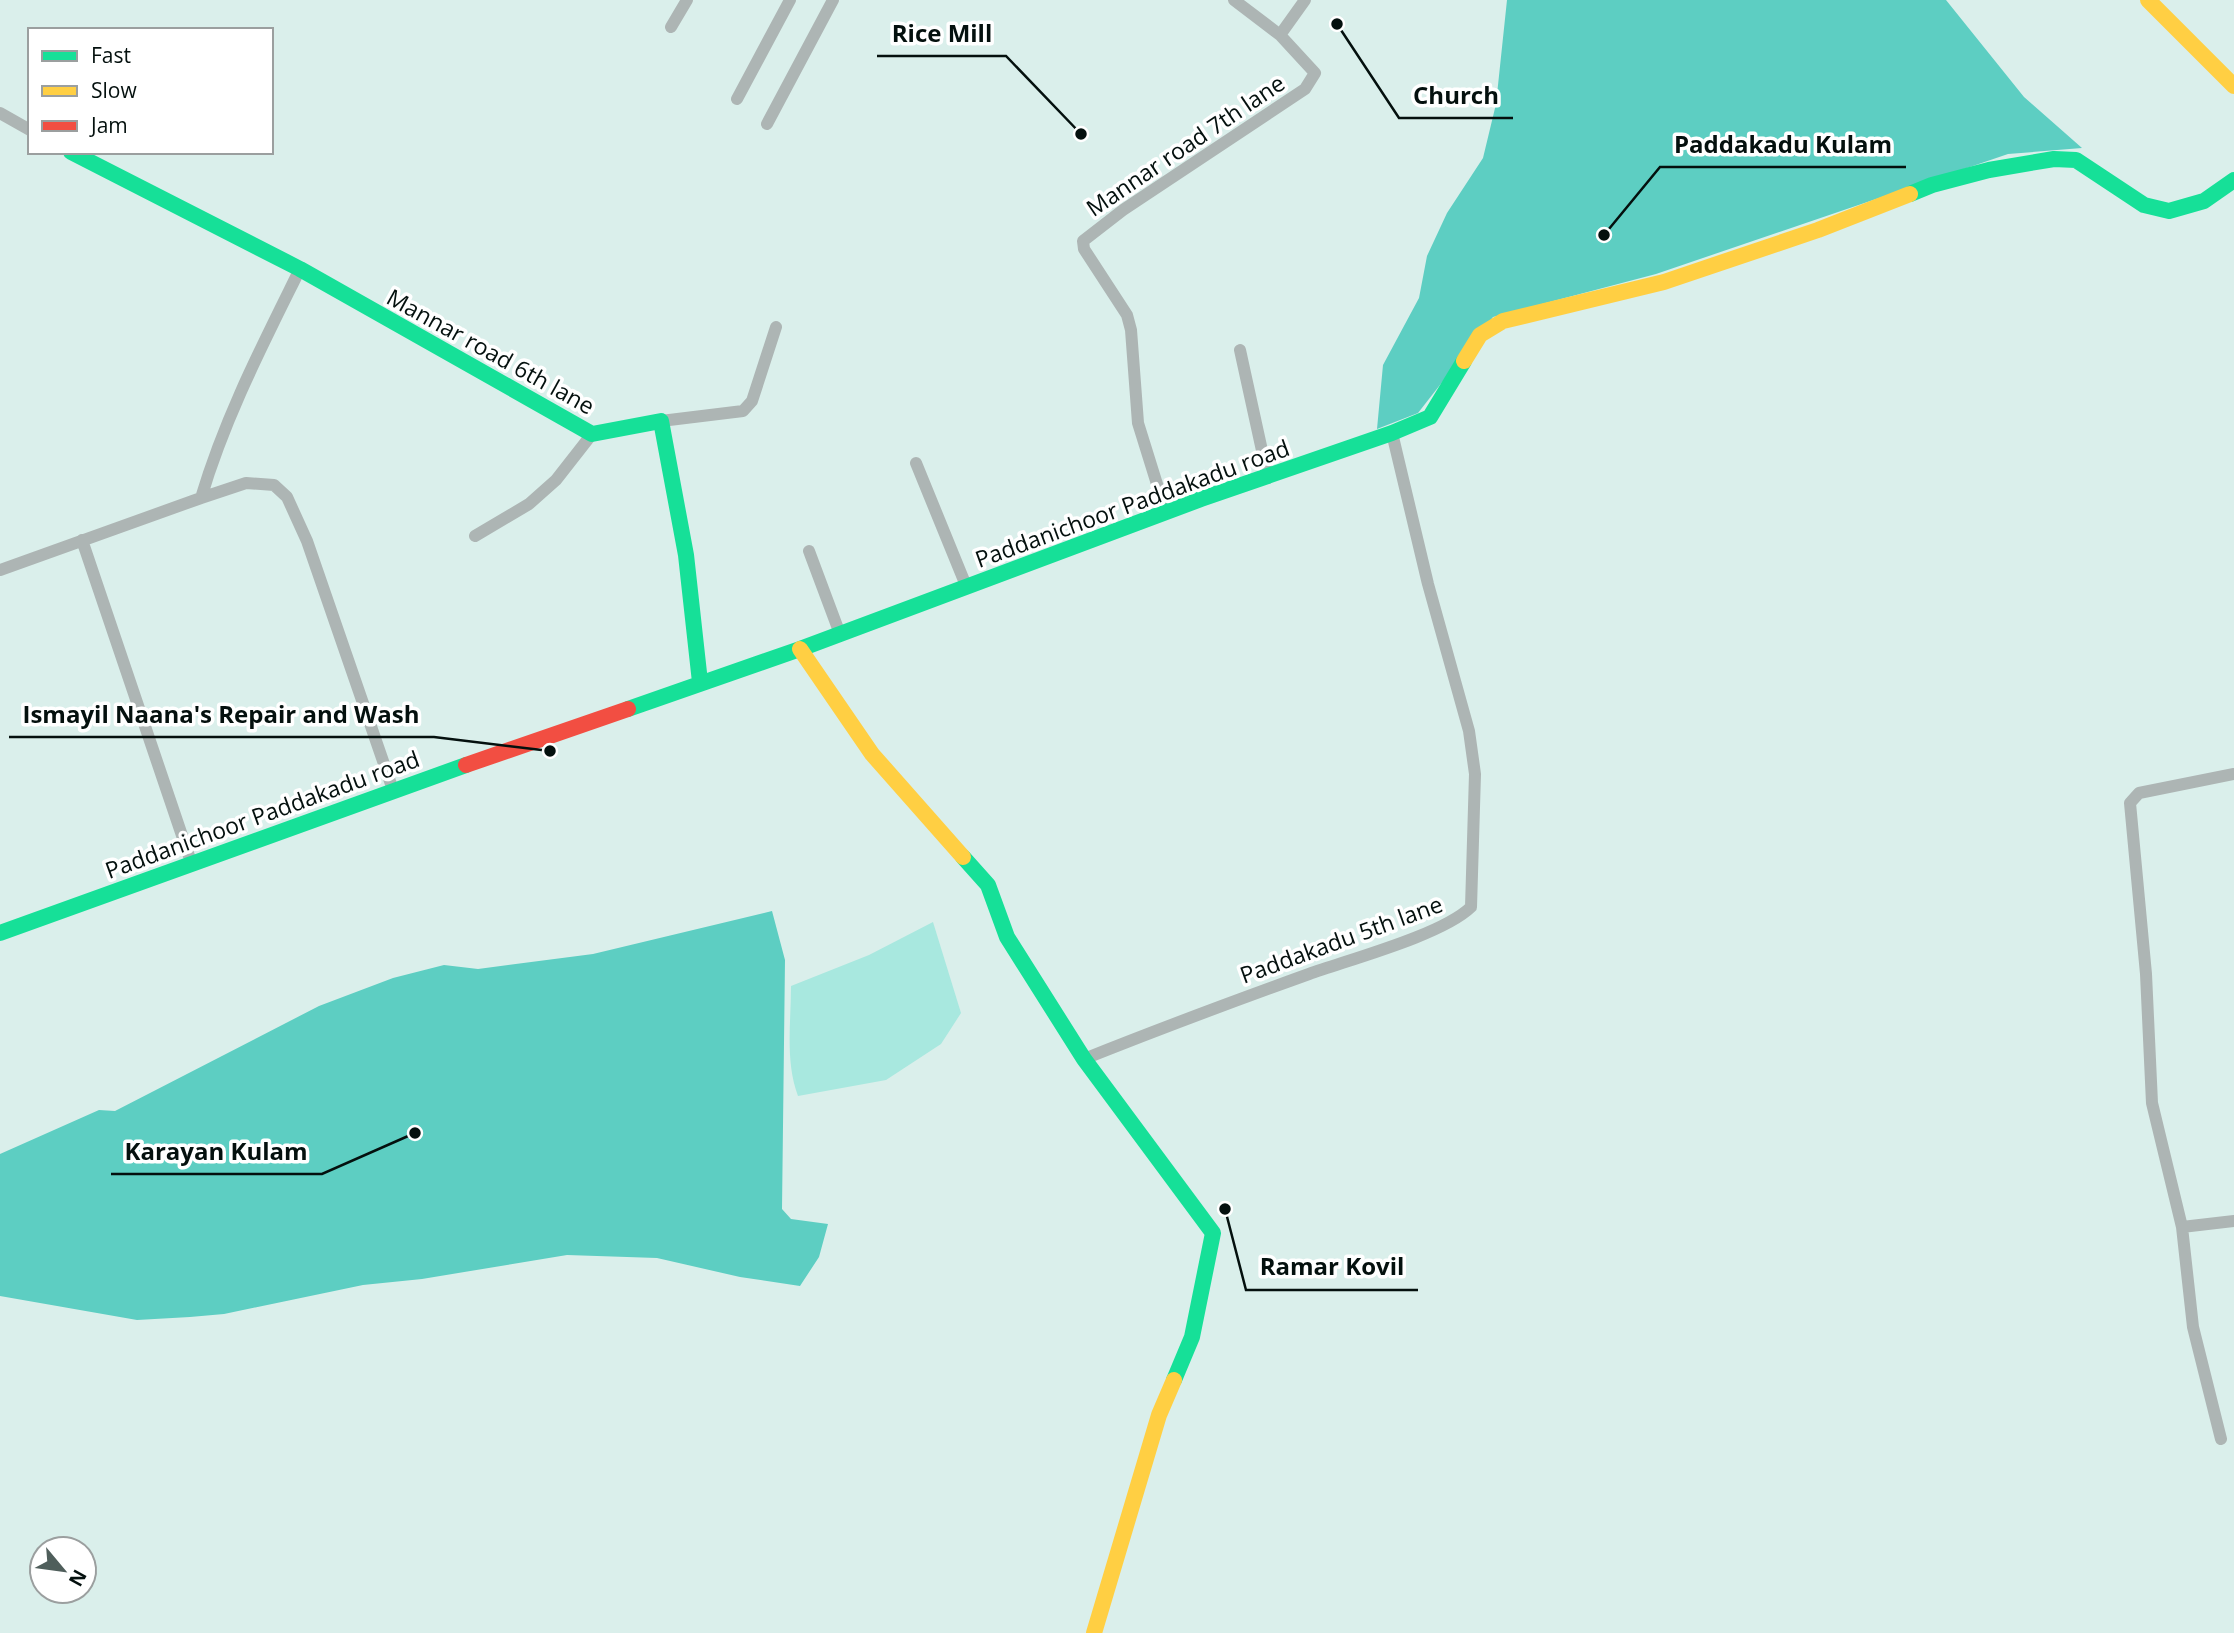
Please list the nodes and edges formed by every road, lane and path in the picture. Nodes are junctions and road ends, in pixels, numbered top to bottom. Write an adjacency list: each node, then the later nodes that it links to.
1 (687, 0): 7 (street)
2 (790, 0): 10 (street)
3 (833, 0): 12 (street)
4 (1234, 0): 8 (street, Mannar road 7th lane)
5 (1305, 0): 8 (street)
6 (2148, 0): 9 (street)
7 (671, 27)
8 (1280, 35): 25 (street, Mannar road 7th lane)
9 (2234, 86)
10 (737, 99)
11 (0, 113): 13 (street)
12 (767, 124)
13 (28, 129)
14 (76, 154): 16 (street, Mannar road 6th lane)
15 (2234, 180): 20 (street, Paddanichoor Paddakadu road)
16 (300, 270): 21 (street, Mannar road 6th lane); 24 (street)
17 (776, 327): 19 (street)
18 (1240, 350): 23 (street)
19 (661, 421): 21 (street, Mannar road 6th lane); 33 (street)
20 (1392, 433): 23 (street, Paddanichoor Paddakadu road); 38 (street, Paddakadu 5th lane)
21 (592, 434): 26 (street)
22 (916, 463): 30 (street)
23 (1268, 478): 25 (street, Paddanichoor Paddakadu road)
24 (201, 498): 27 (street); 35 (street)
25 (1166, 513): 30 (street, Paddanichoor Paddakadu road)
26 (475, 536)
27 (82, 540): 29 (street); 36 (street)
28 (809, 551): 31 (street)
29 (0, 570)
30 (967, 588): 31 (street, Paddanichoor Paddakadu road)
31 (840, 634): 32 (street, Paddanichoor Paddakadu road)
32 (800, 649): 33 (street, Paddanichoor Paddakadu road); 38 (street)
33 (700, 682): 35 (street, Paddanichoor Paddakadu road)
34 (2234, 774): 40 (street)
35 (393, 790): 36 (street, Paddanichoor Paddakadu road)
36 (192, 865): 37 (street, Paddanichoor Paddakadu road)
37 (0, 933)
38 (1084, 1059): 42 (street)
39 (2234, 1221): 40 (street)
40 (2182, 1227): 41 (street)
41 (2221, 1439)
42 (1094, 1633)

